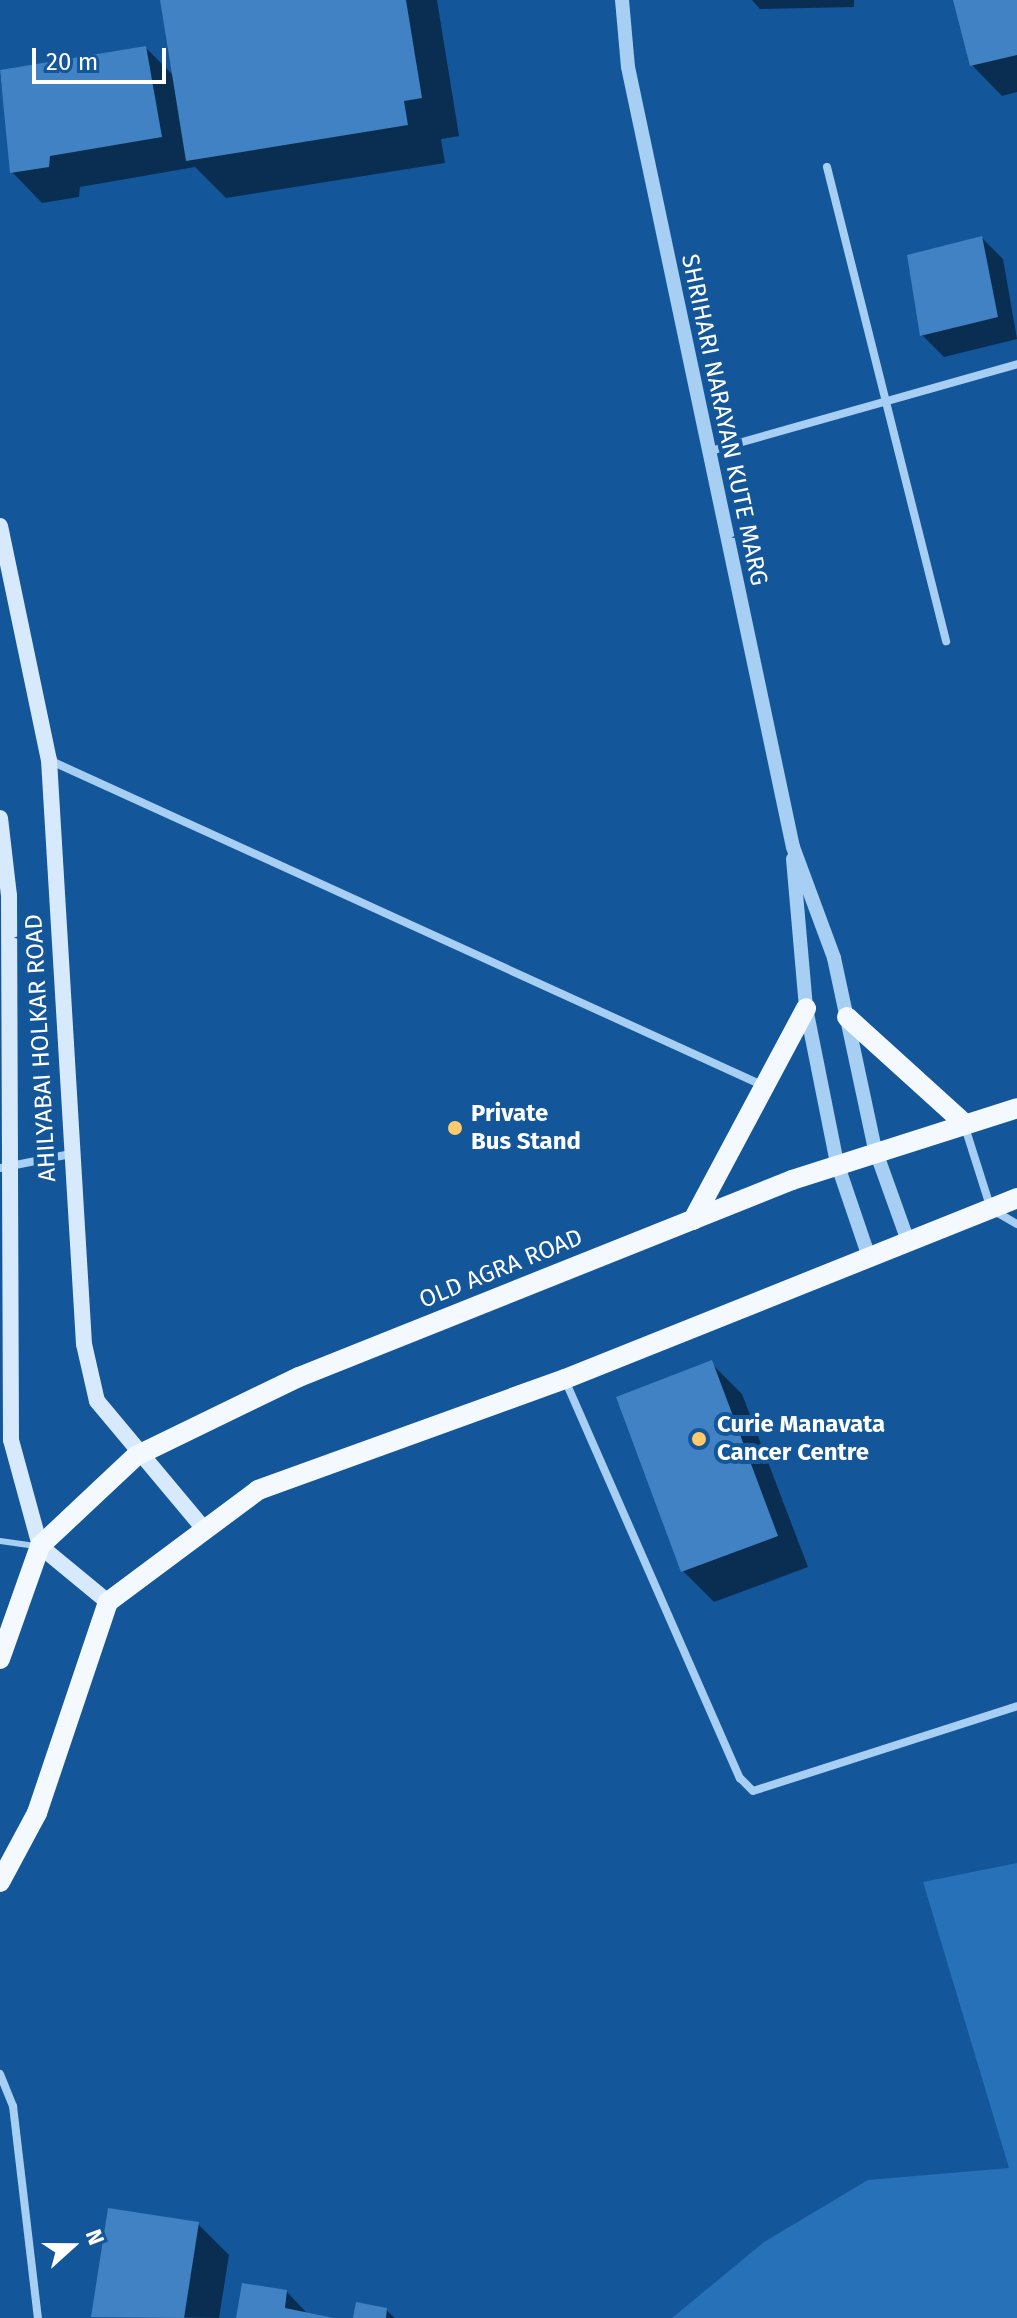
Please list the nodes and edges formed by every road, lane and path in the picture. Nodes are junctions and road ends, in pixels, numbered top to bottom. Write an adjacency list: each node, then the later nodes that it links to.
1 (622, 0): 5 (street, SHRIHARI NARAYAN KUTE MARG)
2 (827, 167): 4 (street)
3 (1017, 364): 4 (street)
4 (881, 402): 5 (street); 7 (street)
5 (707, 452): 10 (street, SHRIHARI NARAYAN KUTE MARG)
6 (0, 526): 8 (main road, AHILYABAI HOLKAR ROAD)
7 (946, 641)
8 (49, 760): 13 (street); 17 (main road, AHILYABAI HOLKAR ROAD)
9 (0, 818): 19 (main road, AHILYABAI HOLKAR ROAD)
10 (793, 847): 11 (street, SHRIHARI NARAYAN KUTE MARG); 12 (street, SHRIHARI NARAYAN KUTE MARG)
11 (806, 1008): 13 (main road); 18 (street, SHRIHARI NARAYAN KUTE MARG)
12 (847, 1017): 15 (main road); 16 (street, SHRIHARI NARAYAN KUTE MARG)
13 (765, 1086): 22 (main road)
14 (1017, 1108): 15 (main road, OLD AGRA ROAD)
15 (964, 1123): 16 (main road, OLD AGRA ROAD); 21 (street)
16 (875, 1149): 18 (main road, OLD AGRA ROAD); 24 (street, SHRIHARI NARAYAN KUTE MARG)
17 (71, 1154): 19 (street); 27 (main road, AHILYABAI HOLKAR ROAD)
18 (837, 1163): 22 (main road, OLD AGRA ROAD); 25 (street, SHRIHARI NARAYAN KUTE MARG)
19 (6, 1168): 30 (main road, AHILYABAI HOLKAR ROAD)
20 (1017, 1198): 21 (main road)
21 (991, 1209): 23 (street); 24 (main road)
22 (693, 1220): 27 (main road, OLD AGRA ROAD)
23 (1017, 1224)
24 (908, 1241): 25 (main road)
25 (869, 1257): 26 (main road)
26 (565, 1379): 28 (main road); 33 (street)
27 (136, 1456): 28 (main road, AHILYABAI HOLKAR ROAD); 30 (main road, OLD AGRA ROAD)
28 (205, 1530): 31 (main road)
29 (0, 1541): 30 (lane)
30 (40, 1546): 31 (main road); 32 (main road)
31 (108, 1602): 34 (main road)
32 (0, 1659)
33 (1017, 1706)
34 (0, 1882)
35 (0, 2074): 36 (street)
36 (38, 2318)

